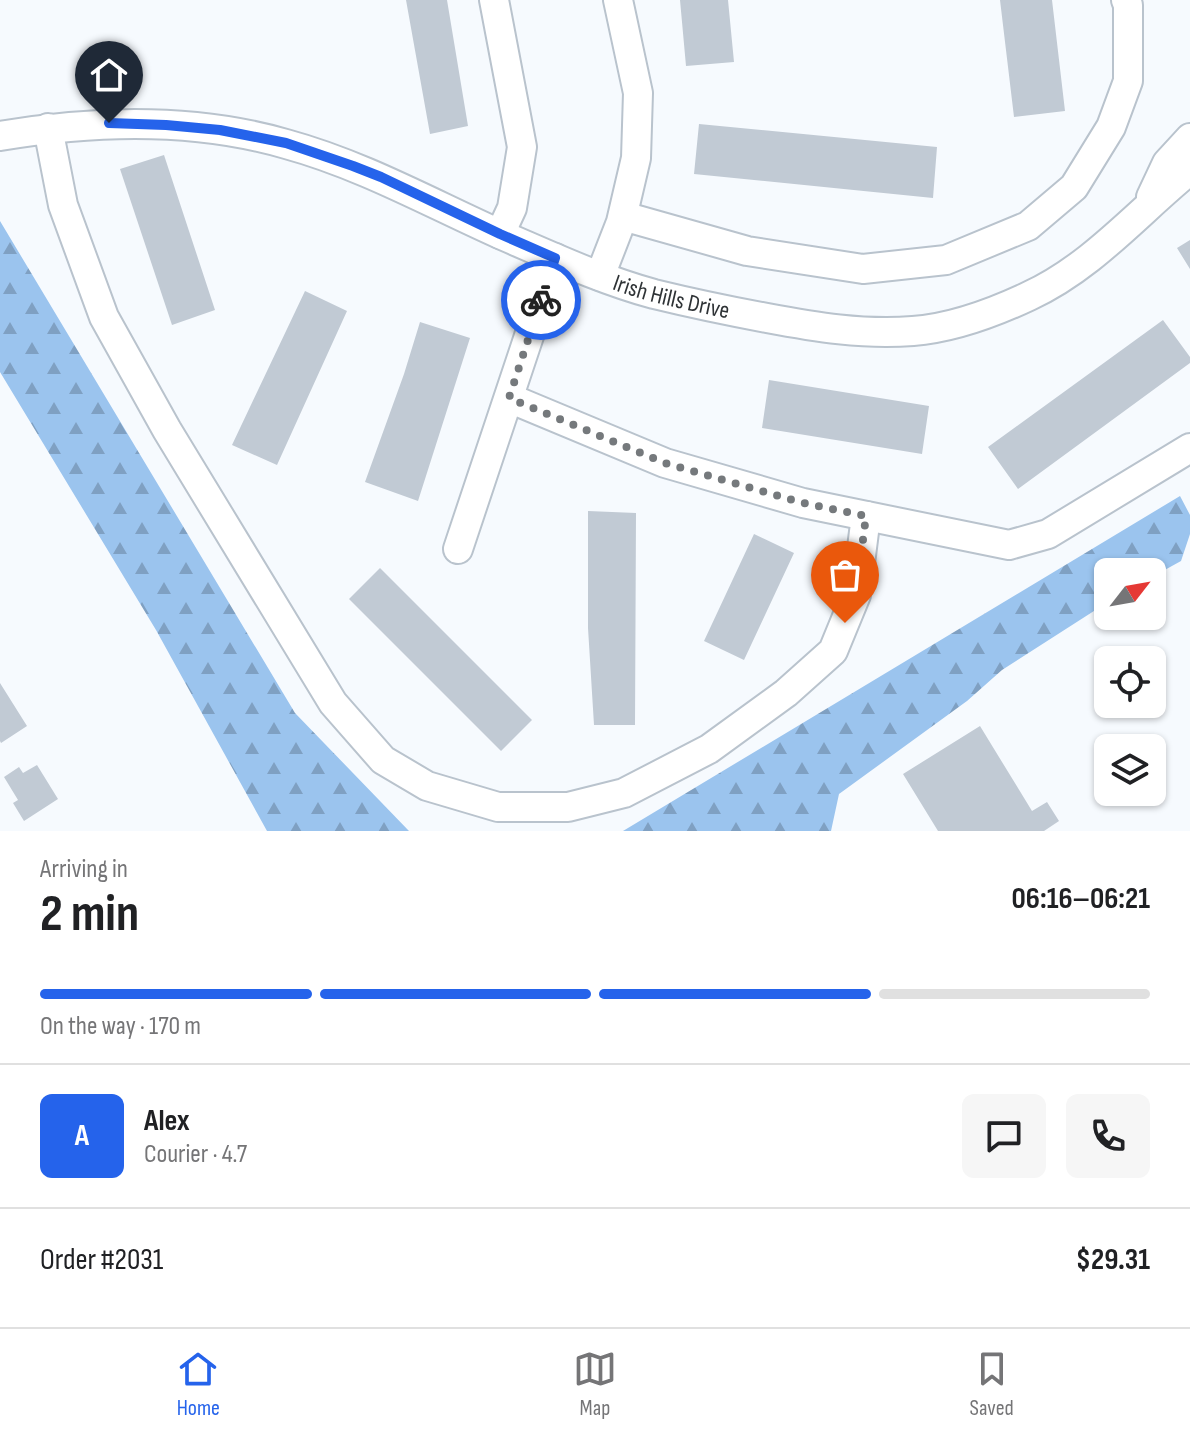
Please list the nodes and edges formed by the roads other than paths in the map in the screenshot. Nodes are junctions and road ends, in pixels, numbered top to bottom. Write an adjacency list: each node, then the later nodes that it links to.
1 (494, 0): 10 (street)
2 (618, 0): 9 (street)
3 (1126, 0): 9 (street)
4 (48, 128): 5 (street, Irish Hills Drive); 10 (street, Irish Hills Drive); 15 (street)
5 (0, 136)
6 (1190, 138): 8 (street, Irish Hills Drive)
7 (1190, 170): 8 (street, Irish Hills Drive)
8 (1145, 211): 12 (street, Irish Hills Drive)
9 (623, 216): 12 (street)
10 (500, 234): 11 (street, Irish Hills Drive)
11 (555, 258): 12 (street, Irish Hills Drive); 13 (street)
12 (600, 276)
13 (509, 398): 15 (street); 16 (street)
14 (1190, 448): 15 (street)
15 (866, 516)
16 (458, 549)

